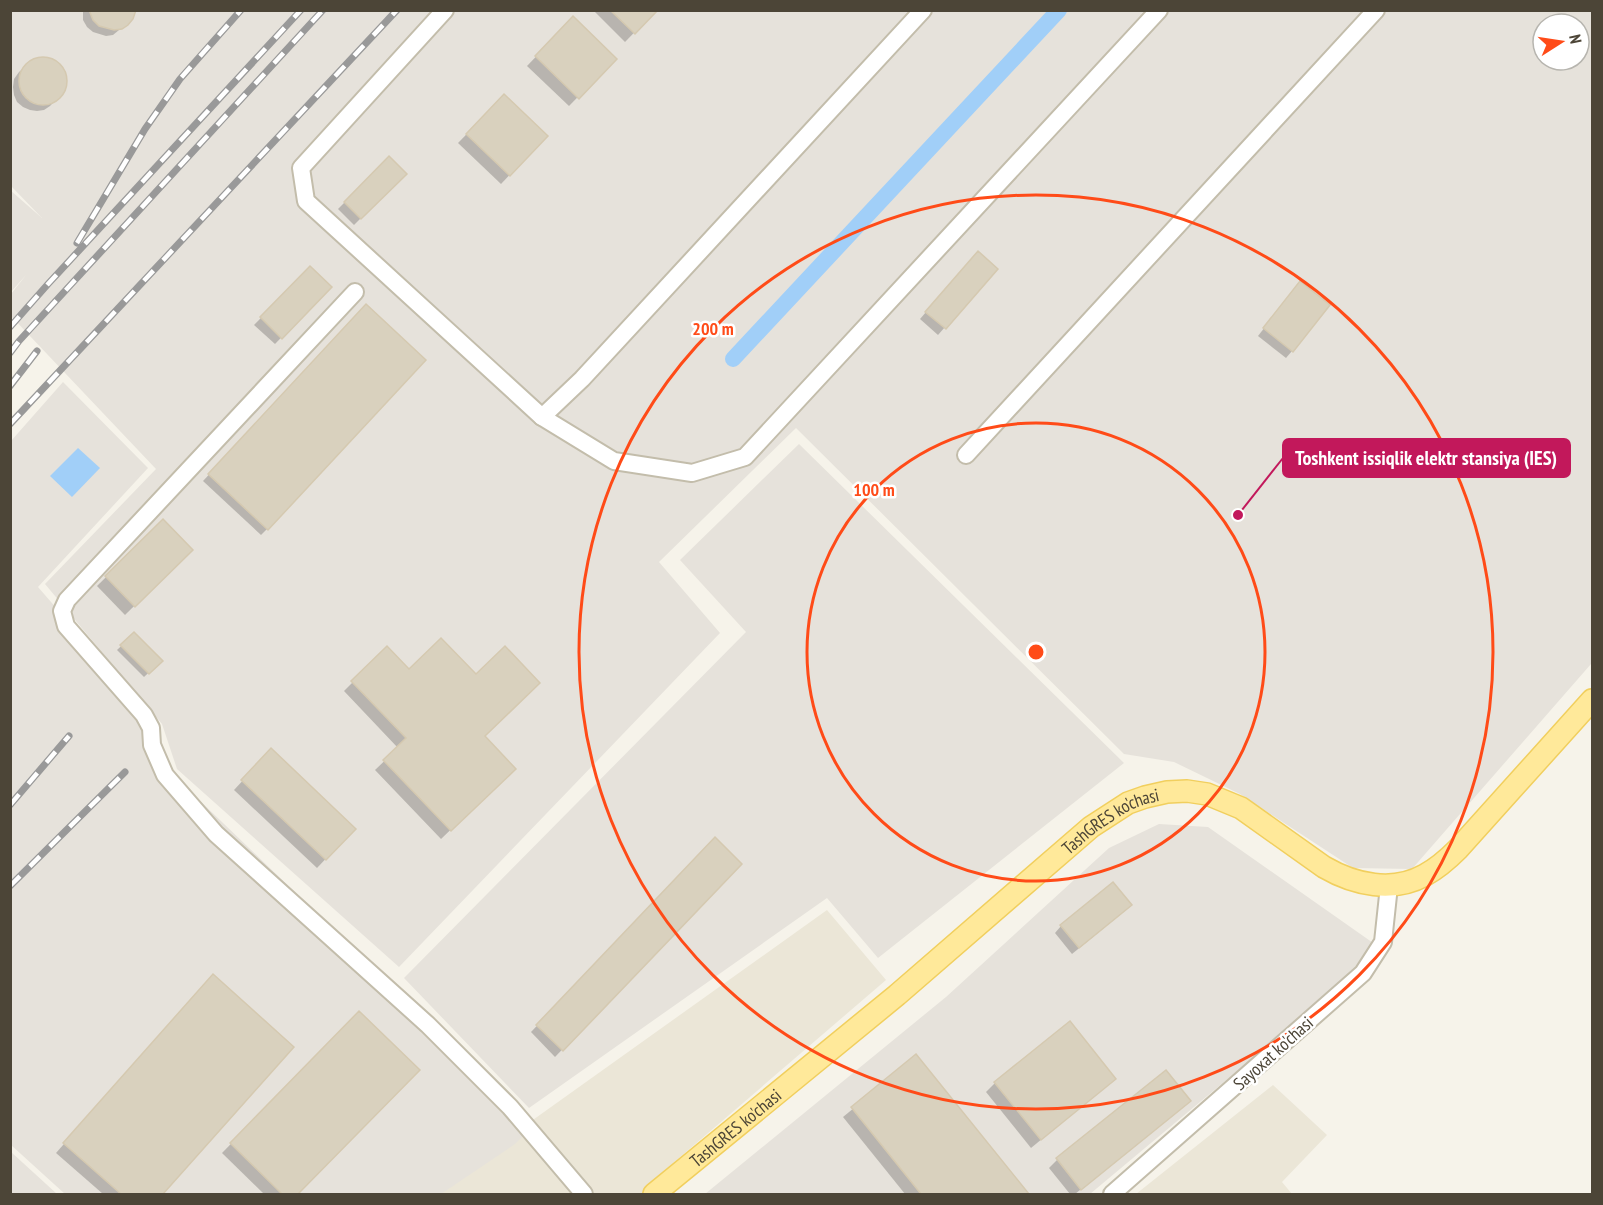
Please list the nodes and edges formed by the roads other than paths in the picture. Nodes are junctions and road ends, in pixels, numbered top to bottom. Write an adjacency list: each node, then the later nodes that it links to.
1 (446, 10): 6 (street)
2 (923, 10): 6 (street)
3 (1159, 10): 6 (street)
4 (1376, 10): 7 (street)
5 (355, 292): 10 (street)
6 (542, 417)
7 (966, 455)
8 (1593, 700): 9 (main road, TashGRES ko'chasi)
9 (1389, 886): 11 (main road, TashGRES ko'chasi); 12 (street, Sayoxat ko'chasi)
10 (584, 1194)
11 (654, 1194)
12 (1112, 1194)

